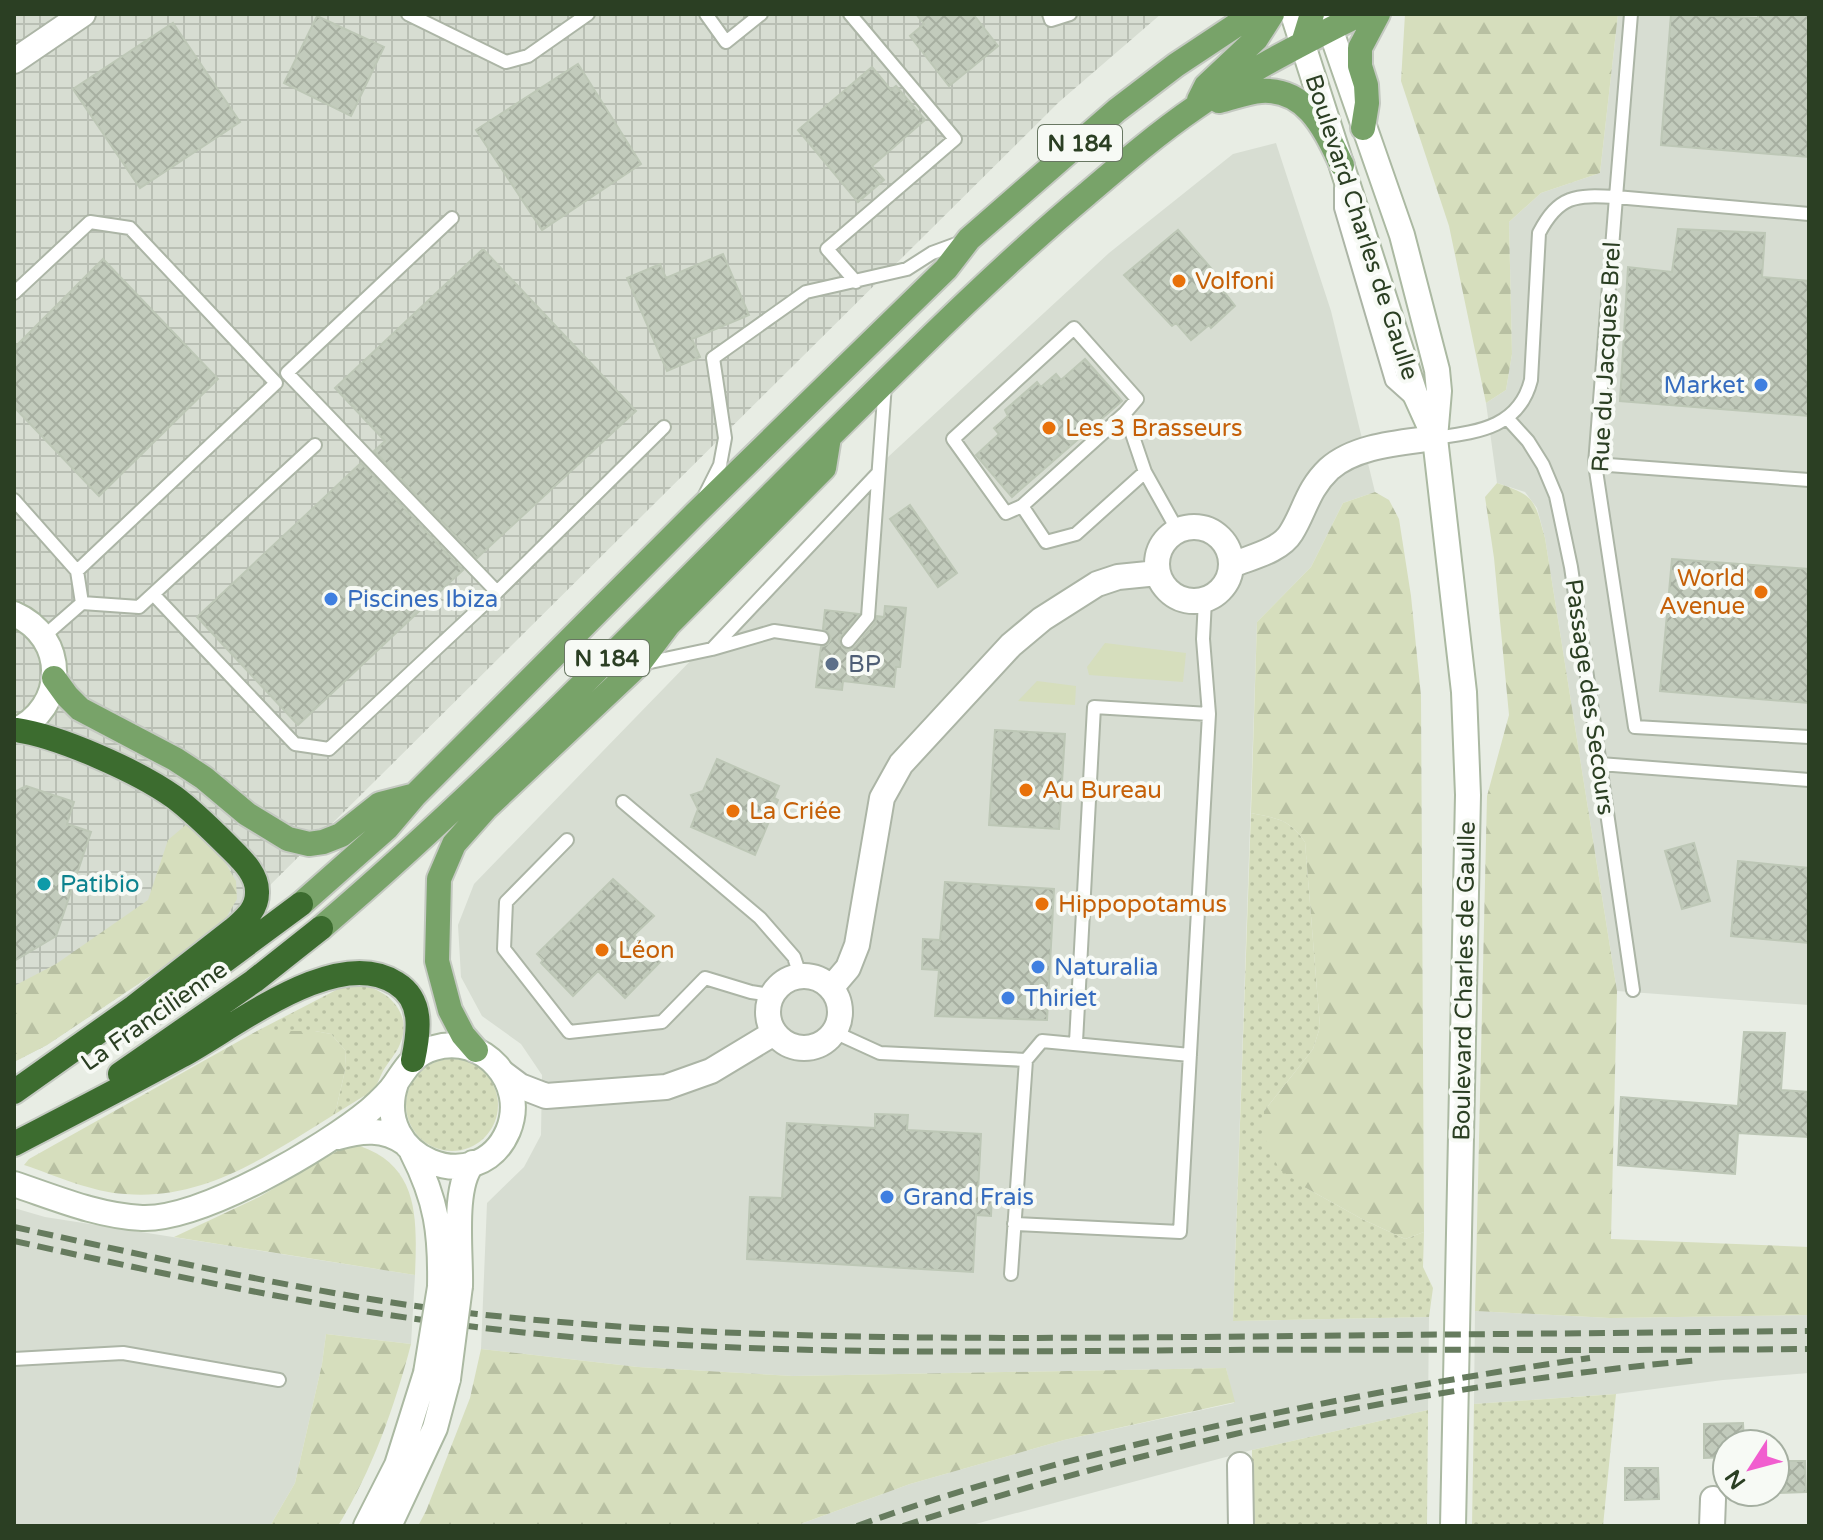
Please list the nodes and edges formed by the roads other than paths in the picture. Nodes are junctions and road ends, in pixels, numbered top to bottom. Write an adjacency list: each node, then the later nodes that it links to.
1 (83, 14): 19 (street)
2 (408, 14): 3 (lane)
3 (588, 14)
4 (706, 14): 5 (lane)
5 (761, 14)
6 (850, 14): 27 (lane)
7 (1049, 14): 8 (lane)
8 (1070, 14)
9 (1230, 14): 18 (main road)
10 (1253, 14): 18 (main road, N 184)
11 (1272, 14): 20 (main road, N 184)
12 (1293, 14): 17 (street, Boulevard Charles de Gaulle)
13 (1360, 14): 16 (main road, N 184)
14 (1378, 14): 21 (main road)
15 (1631, 14): 23 (lane, Rue du Jacques Brel)
16 (1322, 19): 17 (main road, N 184); 21 (street, Boulevard Charles de Gaulle)
17 (1303, 43): 20 (main road, N 184); 22 (street, Boulevard Charles de Gaulle)
18 (1196, 53): 26 (main road, N 184)
19 (14, 61)
20 (1197, 106): 22 (main road, N 184); 30 (main road, N 184)
21 (1363, 128): 36 (street, Boulevard Charles de Gaulle)
22 (1342, 165): 36 (street, Boulevard Charles de Gaulle)
23 (1616, 197): 24 (lane); 33 (lane); 38 (lane, Rue du Jacques Brel)
24 (1809, 214)
25 (452, 218): 29 (lane)
26 (969, 239): 27 (lane); 44 (main road, N 184)
27 (856, 282): 44 (lane)
28 (14, 293): 31 (lane)
29 (287, 373): 31 (lane); 49 (lane)
30 (886, 380): 35 (main road, N 184); 40 (lane)
31 (276, 383): 47 (lane)
32 (1125, 413): 39 (lane); 43 (lane); 43 (lane)
33 (1508, 419): 36 (lane); 63 (lane, Passage des Secours)
34 (664, 427): 49 (lane)
35 (829, 437): 58 (main road); 69 (main road, N 184)
36 (1435, 438): 46 (street); 101 (street, Boulevard Charles de Gaulle)
37 (315, 445): 50 (lane)
38 (1595, 464): 41 (lane); 62 (lane, Rue du Jacques Brel)
39 (1145, 472): 43 (lane); 45 (lane)
40 (878, 473): 56 (lane); 57 (lane)
41 (1809, 480)
42 (14, 500): 47 (lane)
43 (1022, 506)
44 (695, 514): 65 (main road, N 184)
45 (1178, 531): 46 (street); 48 (street)
46 (1232, 565): 51 (street)
47 (77, 571): 52 (lane)
48 (1158, 573): 51 (street); 71 (street)
49 (497, 592): 50 (lane)
50 (153, 594): 52 (lane)
51 (1205, 600): 60 (lane)
52 (82, 603): 54 (lane)
53 (14, 614): 54 (street)
54 (43, 637): 59 (street)
55 (822, 638): 57 (lane)
56 (848, 641)
57 (712, 649): 58 (lane)
58 (638, 665): 77 (main road)
59 (54, 678): 61 (street); 65 (main road)
60 (1209, 714): 76 (lane); 78 (lane)
61 (15, 731): 83 (highway)
62 (1809, 737)
63 (1600, 764): 64 (lane); 72 (lane, Passage des Secours)
64 (1809, 780)
65 (415, 795): 68 (main road, N 184)
66 (623, 802): 70 (lane)
67 (567, 840): 73 (lane)
68 (301, 904): 83 (highway, La Francilienne / N 184)
69 (321, 928): 87 (highway, La Francilienne / N 184)
70 (800, 975): 71 (street); 73 (street)
71 (831, 988): 74 (street)
72 (1633, 990)
73 (771, 995): 75 (street)
74 (834, 1032): 75 (street); 80 (lane)
75 (774, 1033): 84 (street)
76 (1076, 1042): 78 (lane); 80 (lane)
77 (476, 1050): 79 (street); 81 (street)
78 (1190, 1055): 91 (lane)
79 (413, 1060): 82 (street); 87 (highway)
80 (1026, 1060): 91 (lane)
81 (504, 1074): 84 (street); 85 (street)
82 (396, 1083): 86 (street); 88 (street)
83 (14, 1093)
84 (553, 1096): 85 (street)
85 (510, 1125): 89 (street)
86 (332, 1139): 88 (street); 90 (street)
87 (14, 1143)
88 (409, 1147): 89 (street); 93 (street)
89 (473, 1163): 93 (street)
90 (14, 1184)
91 (1014, 1224): 92 (lane)
92 (1011, 1274)
93 (450, 1286): 95 (street, bridge)
94 (14, 1359): 96 (lane)
95 (437, 1376): 98 (street); 99 (street)
96 (279, 1380)
97 (1240, 1465): 100 (street)
98 (366, 1526)
99 (389, 1526)
100 (1241, 1526)
101 (1453, 1526)

